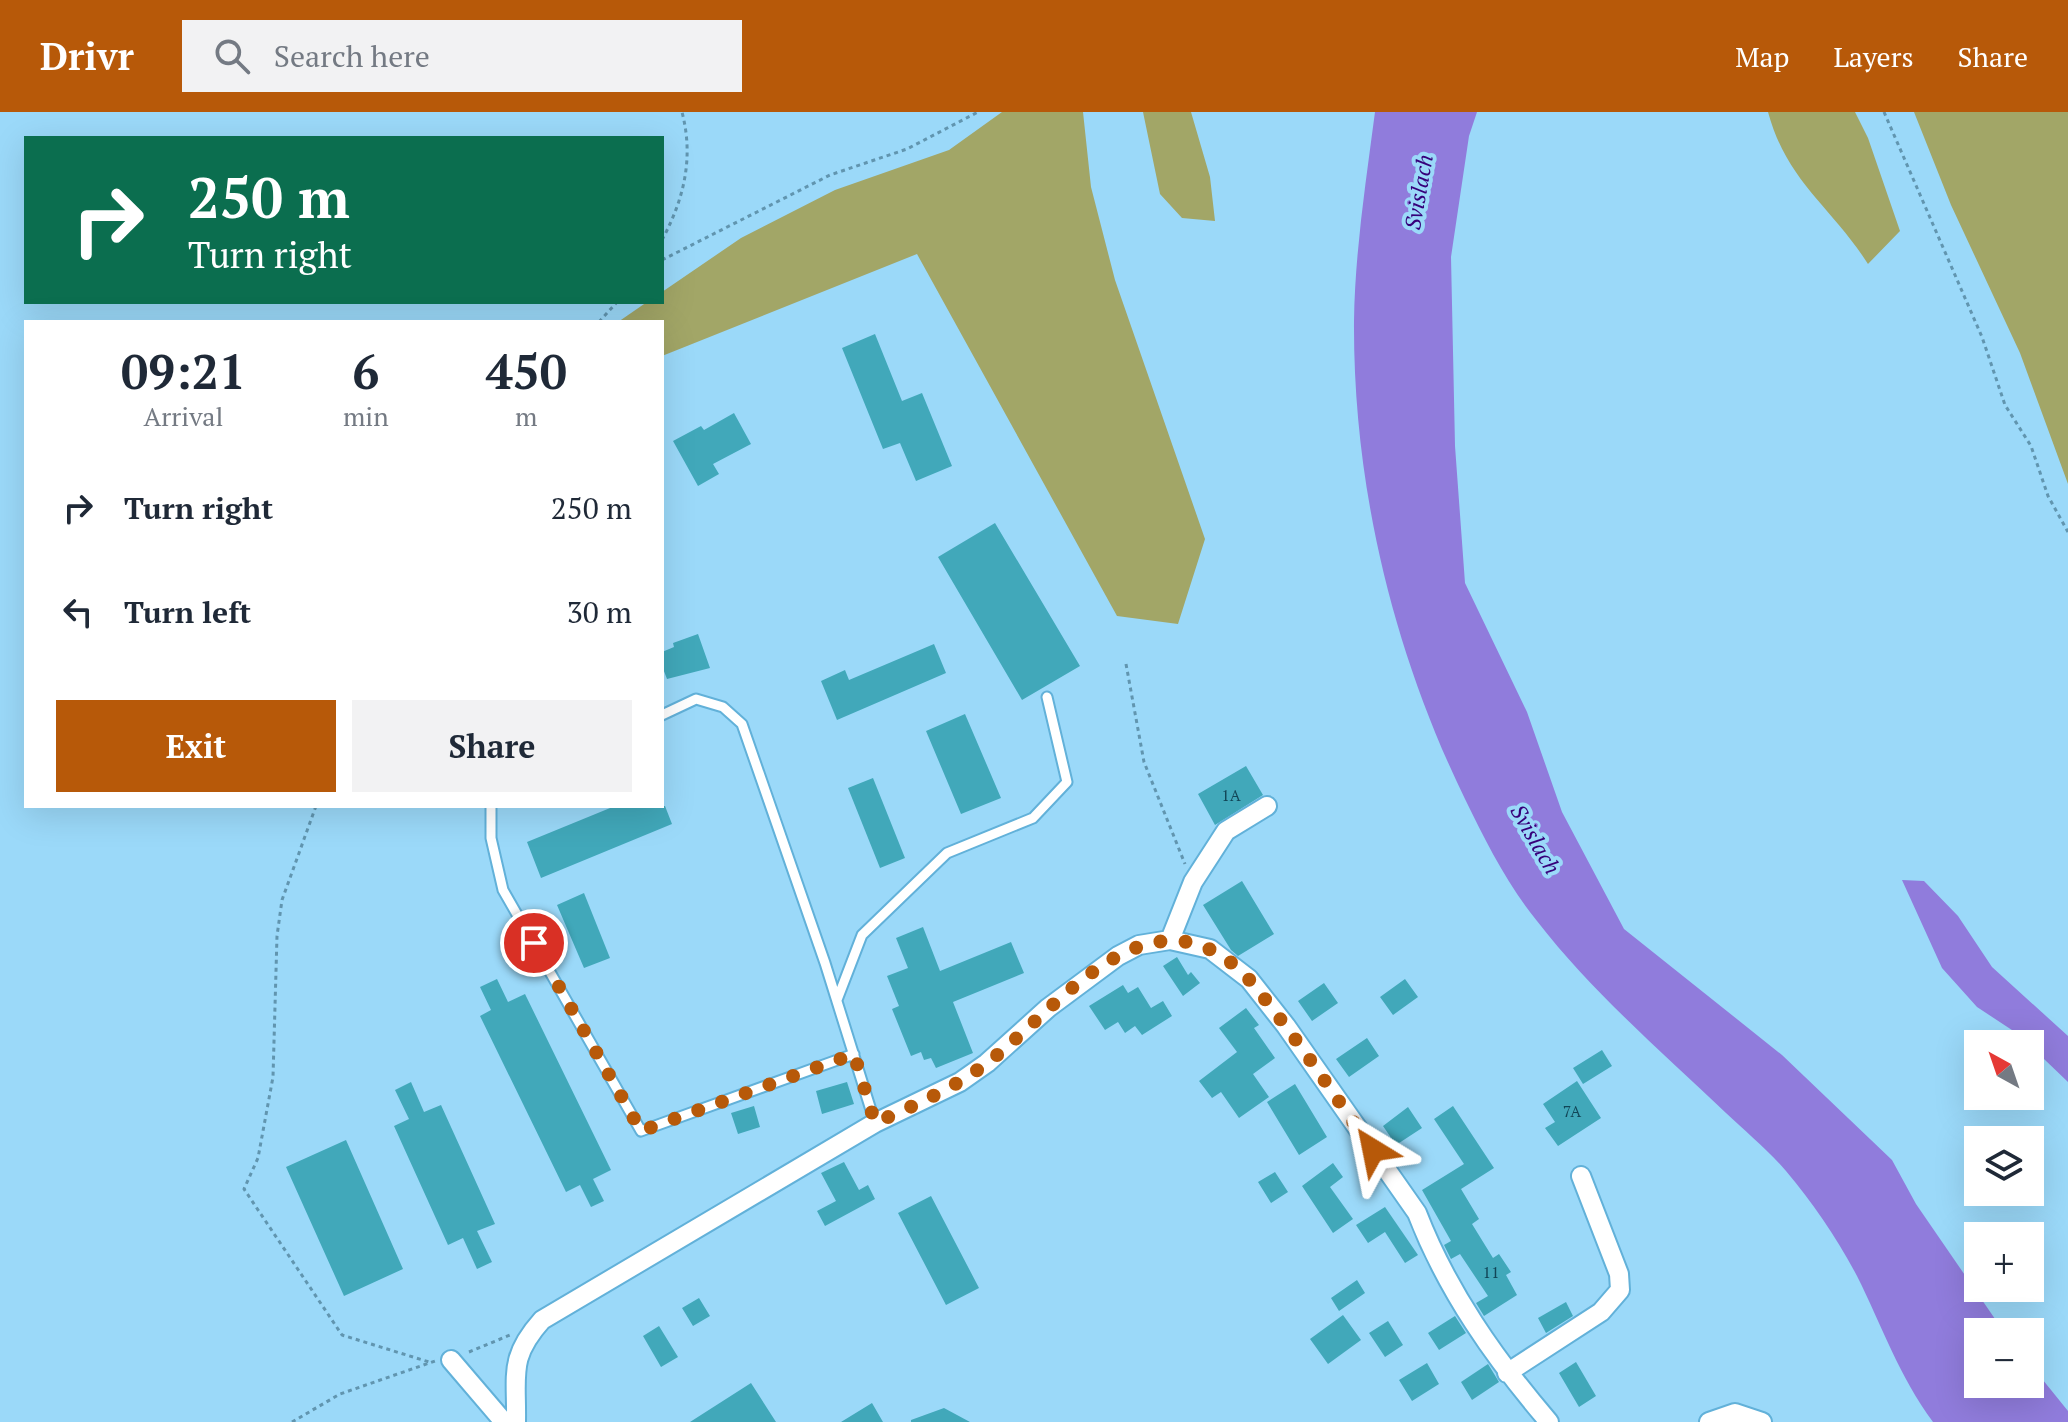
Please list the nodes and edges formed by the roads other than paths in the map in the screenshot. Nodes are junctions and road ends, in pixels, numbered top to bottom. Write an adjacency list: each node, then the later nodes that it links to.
1 (1047, 697): 6 (lane)
2 (664, 714): 6 (lane)
3 (1267, 806): 5 (street)
4 (491, 808): 7 (lane)
5 (1170, 940): 8 (street); 11 (street)
6 (837, 1000): 7 (lane)
7 (854, 1054): 8 (lane)
8 (875, 1123): 13 (street)
9 (1581, 1176): 11 (street)
10 (451, 1360): 12 (street)
11 (1507, 1373): 14 (street)
12 (504, 1422)
13 (516, 1422)
14 (1549, 1422)
15 (1709, 1422): 16 (street)
16 (1762, 1422)

